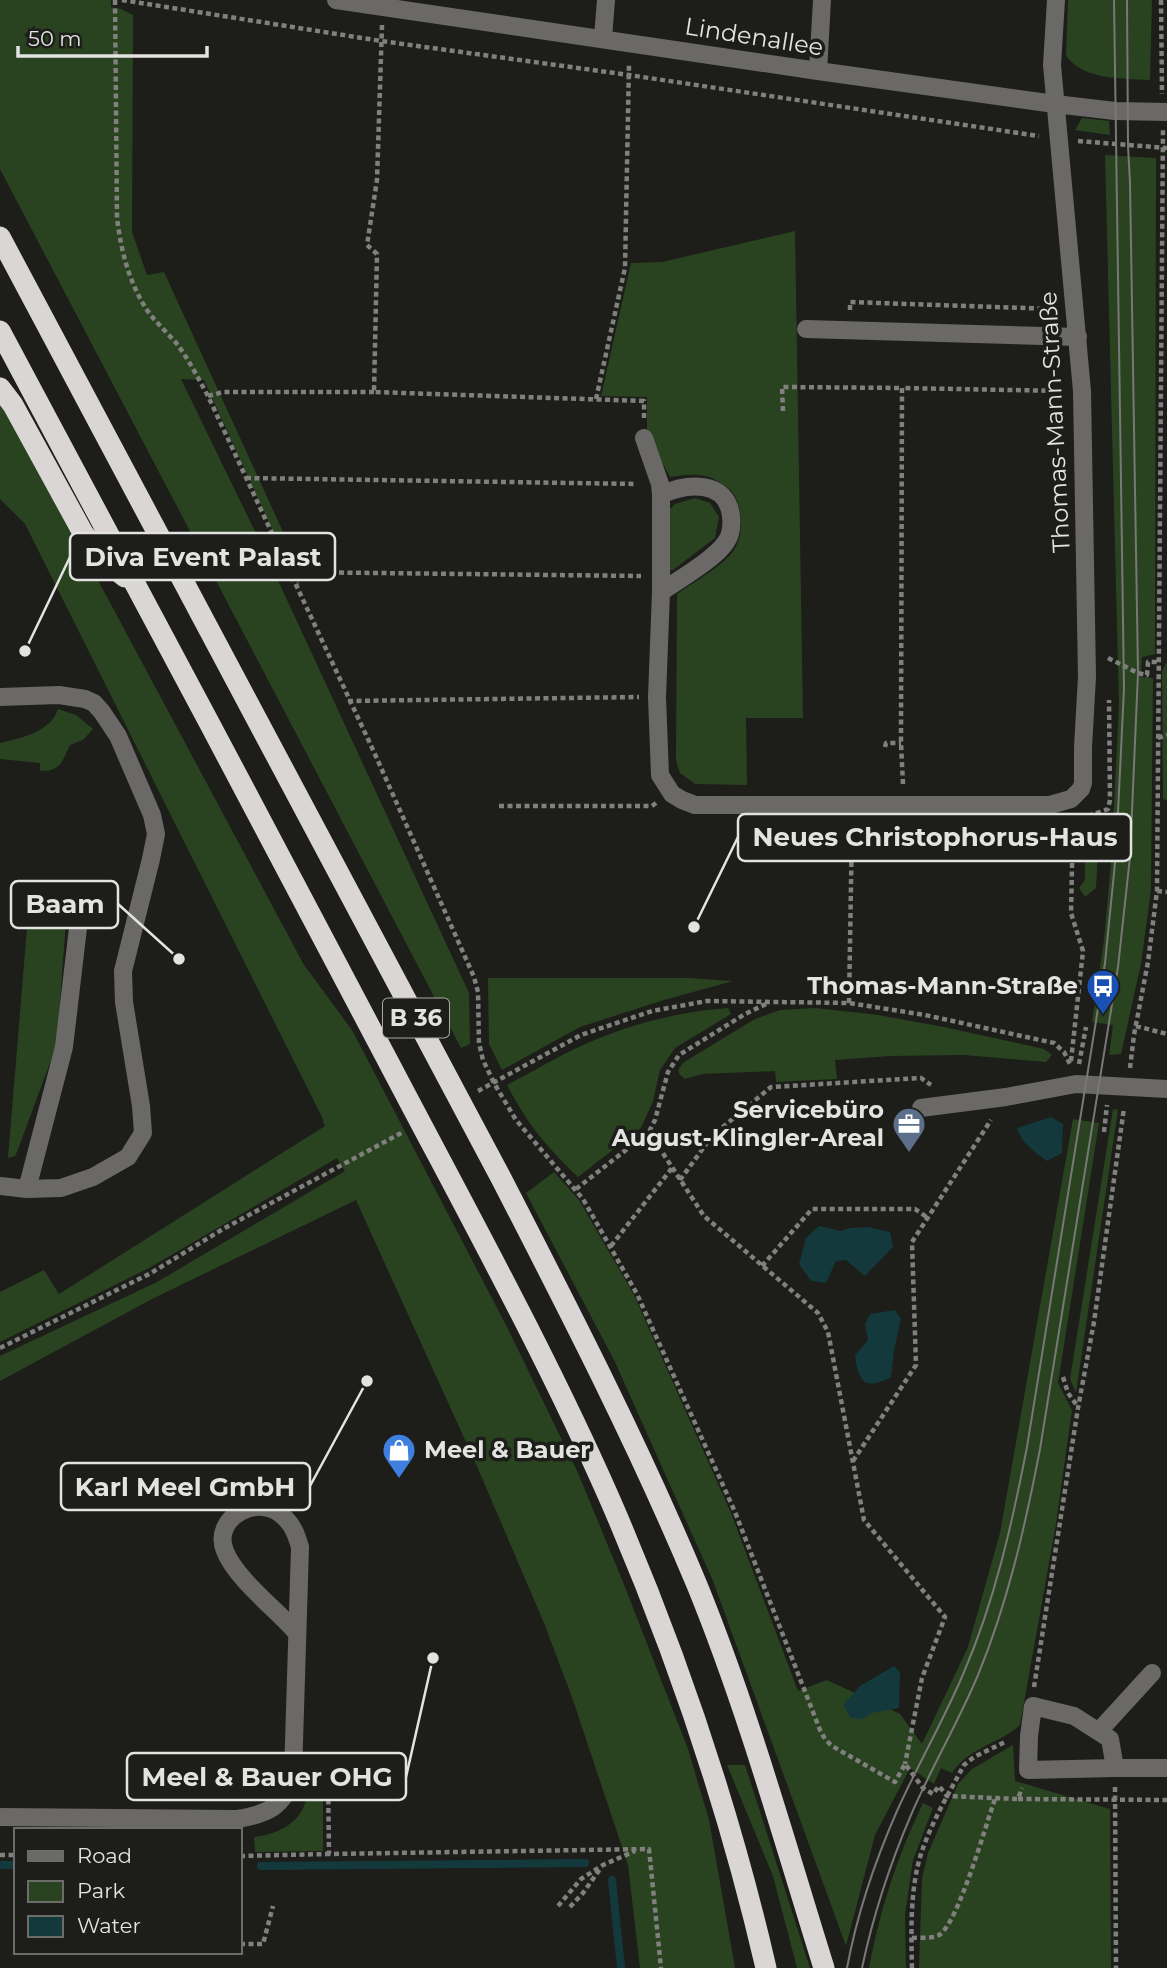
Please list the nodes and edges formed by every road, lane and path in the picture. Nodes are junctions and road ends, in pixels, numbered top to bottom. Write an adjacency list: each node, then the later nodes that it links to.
1 (115, 0): 30 (path)
2 (122, 0): 10 (path)
3 (336, 0): 8 (street, Lindenallee)
4 (606, 0): 9 (street)
5 (821, 0): 13 (street)
6 (1056, 0): 15 (street, Thomas-Mann-Straße)
7 (1161, 0): 12 (path)
8 (373, 4): 9 (street, Lindenallee); 10 (path)
9 (603, 38): 11 (street, Lindenallee)
10 (382, 41): 14 (path); 29 (path)
11 (631, 43): 13 (street, Lindenallee); 14 (path)
12 (1164, 57): 16 (path)
13 (818, 71): 15 (street, Lindenallee)
14 (629, 75): 17 (path); 31 (path)
15 (1055, 104): 16 (street, Lindenallee); 17 (street, Thomas-Mann-Straße)
16 (1165, 113): 18 (path)
17 (1060, 139): 18 (path); 21 (street, Thomas-Mann-Straße)
18 (1165, 148): 20 (path)
19 (0, 237): 118 (highway, B 36)
20 (1164, 273): 34 (path)
21 (1075, 310): 23 (path); 25 (street, Thomas-Mann-Straße)
22 (806, 329): 23 (street)
23 (850, 330): 25 (street)
24 (0, 331): 40 (highway, B 36)
25 (1078, 337): 28 (street, Thomas-Mann-Straße)
26 (0, 388): 40 (highway)
27 (902, 388): 28 (path); 32 (path); 50 (path)
28 (1082, 391): 53 (street, Thomas-Mann-Straße)
29 (374, 392): 30 (path); 31 (path)
30 (208, 396): 35 (path)
31 (596, 399): 33 (path)
32 (783, 411)
33 (644, 438): 36 (street)
34 (1164, 461): 37 (path)
35 (246, 478): 36 (path); 38 (path)
36 (661, 490): 39 (street); 39 (street)
37 (1164, 511): 42 (path)
38 (288, 572): 39 (path); 47 (path)
39 (660, 584): 46 (street)
40 (136, 586): 117 (highway, B 36)
41 (1167, 649): 42 (path)
42 (1159, 650): 43 (path)
43 (1158, 662): 44 (path); 49 (path)
44 (1108, 667)
45 (0, 697): 81 (street)
46 (657, 697): 47 (path); 52 (street)
47 (348, 701): 82 (path)
48 (1167, 735): 49 (path)
49 (1158, 738): 54 (path)
50 (901, 743): 51 (path); 56 (path)
51 (886, 747)
52 (672, 793): 55 (street); 58 (path)
53 (1071, 799): 56 (street); 67 (path)
54 (1158, 801): 57 (path); 59 (path)
55 (852, 804): 56 (street); 63 (path)
56 (903, 804)
57 (1167, 805)
58 (499, 806)
59 (1157, 891): 60 (path); 64 (path)
60 (1167, 892)
61 (78, 928): 81 (street)
62 (770, 1001): 63 (path); 66 (path); 75 (path)
63 (849, 1003): 67 (path)
64 (1136, 1026): 65 (path); 69 (path)
65 (1167, 1034)
66 (540, 1057)
67 (1071, 1064): 68 (path)
68 (1076, 1084): 69 (street); 71 (street)
69 (1127, 1088): 70 (street); 88 (path)
70 (1167, 1090)
71 (1006, 1097): 72 (street); 83 (path)
72 (947, 1105): 74 (street); 79 (path)
73 (1107, 1105): 76 (path)
74 (921, 1108)
75 (649, 1132): 78 (path); 82 (path)
76 (1104, 1132)
77 (337, 1168): 86 (path)
78 (672, 1168): 79 (path); 84 (path)
79 (680, 1180): 85 (path)
80 (0, 1186): 81 (street)
81 (27, 1189)
82 (576, 1189): 84 (path)
83 (928, 1218): 85 (path); 89 (path)
84 (611, 1246): 95 (path)
85 (762, 1266): 89 (path)
86 (0, 1349)
87 (1063, 1377): 88 (path)
88 (1078, 1408): 92 (path)
89 (853, 1462): 95 (path)
90 (296, 1632): 90 (street); 99 (street)
91 (1152, 1673): 93 (street)
92 (1033, 1706): 93 (street); 94 (street)
93 (1099, 1731): 96 (street)
94 (1029, 1736): 98 (street); 100 (path)
95 (905, 1763): 100 (path)
96 (1115, 1768): 97 (street); 98 (street); 102 (path)
97 (1167, 1769)
98 (1028, 1770): 103 (path)
99 (293, 1775): 105 (street); 108 (path)
100 (947, 1796): 101 (path); 114 (path)
101 (995, 1799): 103 (path); 114 (path)
102 (1115, 1799): 103 (path); 104 (path); 120 (path)
103 (1018, 1800)
104 (1167, 1800)
105 (0, 1816)
106 (639, 1849): 107 (path); 110 (path); 116 (path)
107 (618, 1850): 108 (path); 110 (path)
108 (329, 1854): 109 (path)
109 (242, 1856)
110 (603, 1864): 112 (path); 113 (path)
111 (273, 1906): 115 (path)
112 (558, 1906)
113 (570, 1906)
114 (912, 1938): 119 (path)
115 (242, 1944)
116 (661, 1968)
117 (766, 1968)
118 (824, 1968)
119 (912, 1968)
120 (1116, 1968)

